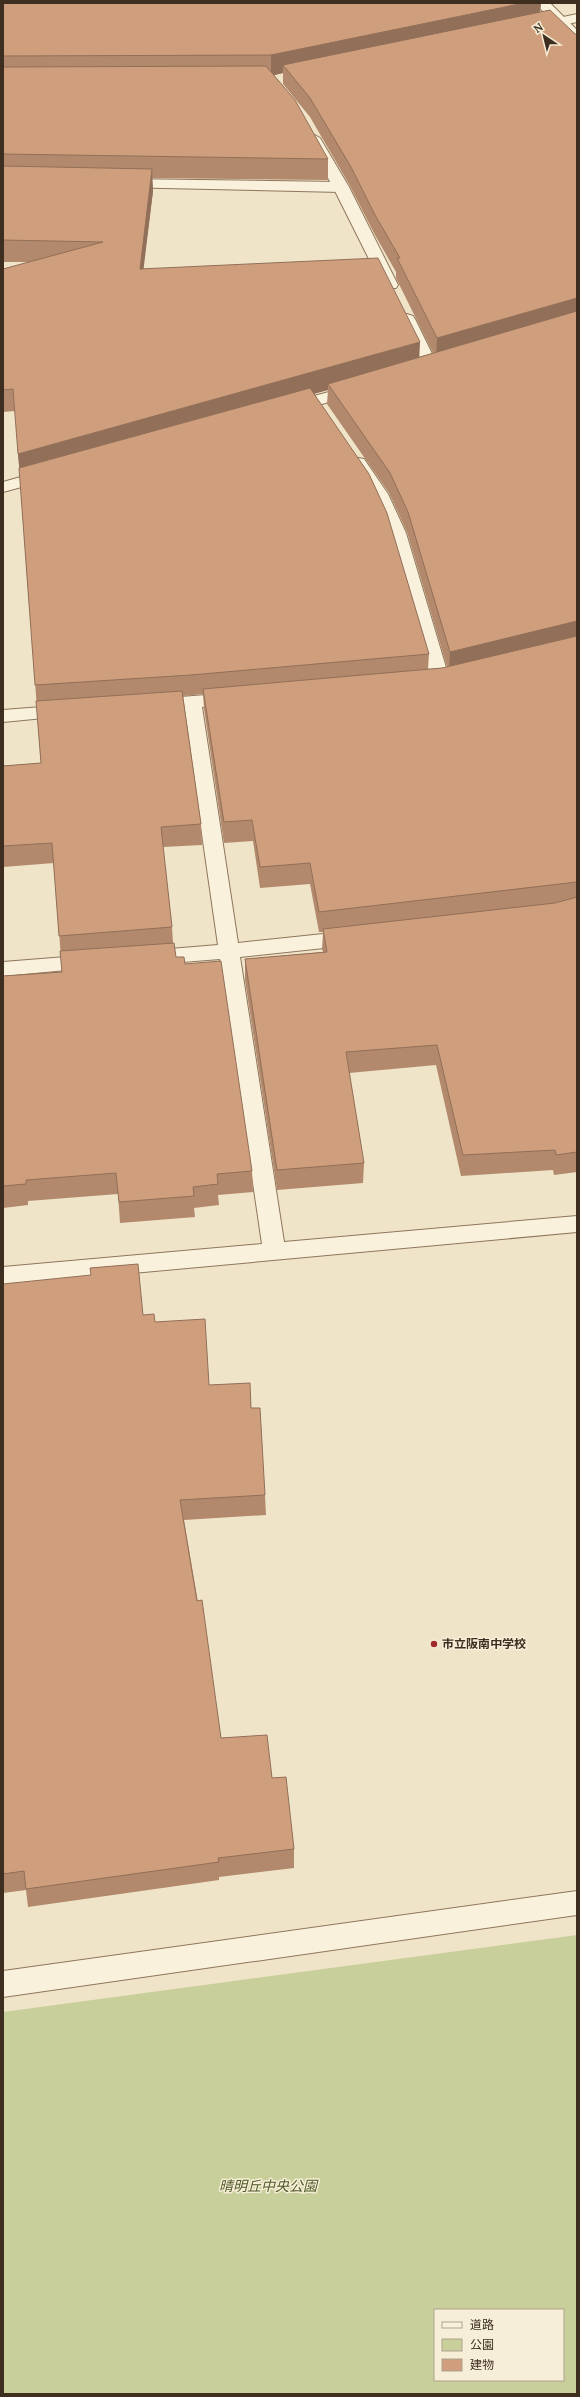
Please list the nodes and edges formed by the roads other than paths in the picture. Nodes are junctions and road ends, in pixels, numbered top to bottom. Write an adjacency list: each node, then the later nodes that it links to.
1 (542, 3): 3 (street)
2 (577, 18): 3 (street)
3 (559, 22): 4 (street); 5 (street)
4 (520, 30)
5 (577, 38)
6 (306, 124): 8 (street)
7 (105, 184): 8 (street)
8 (341, 187): 9 (street)
9 (431, 368)
10 (373, 385): 11 (street)
11 (277, 412)
12 (349, 450): 15 (street)
13 (64, 470): 14 (street)
14 (3, 487)
15 (441, 680)
16 (254, 697): 17 (street)
17 (192, 703): 18 (street); 22 (street)
18 (137, 707)
19 (82, 710): 20 (street)
20 (3, 716)
21 (371, 935): 22 (street)
22 (230, 951): 23 (street); 25 (street)
23 (3, 968)
24 (577, 1224): 25 (street)
25 (274, 1250): 26 (street)
26 (3, 1276)
27 (577, 1903): 28 (street)
28 (3, 1984)

